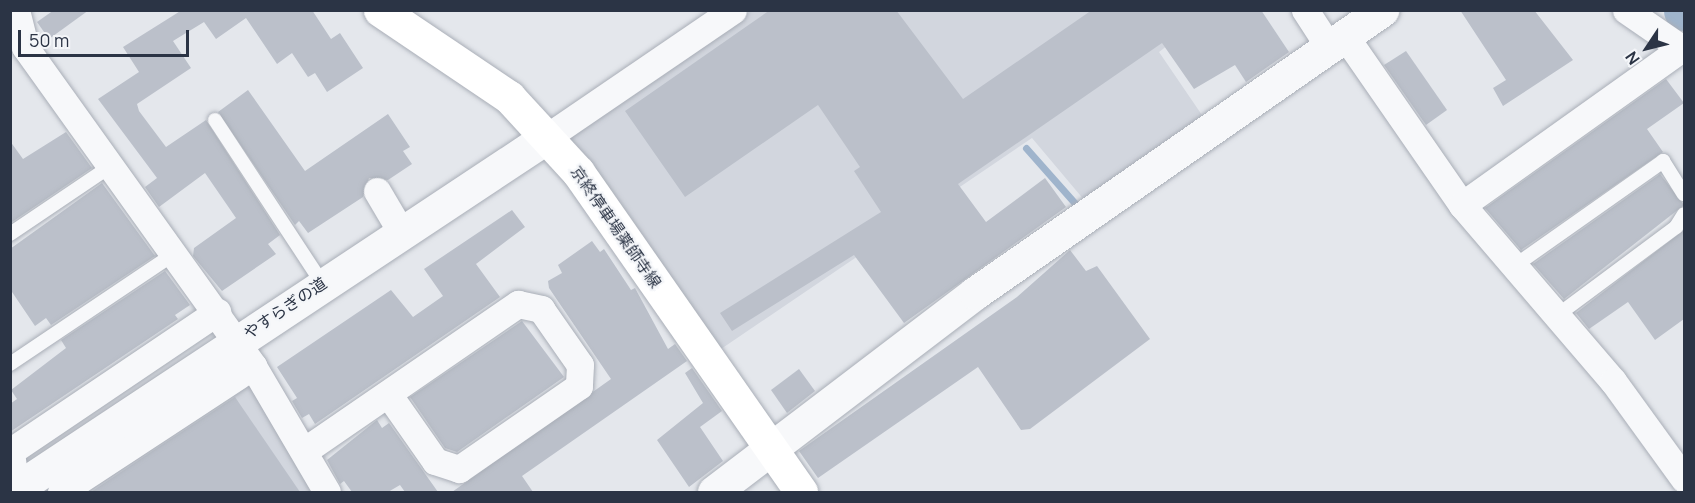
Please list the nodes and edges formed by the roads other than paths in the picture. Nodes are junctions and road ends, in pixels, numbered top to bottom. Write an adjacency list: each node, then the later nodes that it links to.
1 (16, 10): 11 (street)
2 (380, 10): 10 (main road, 京終停車場薬師寺線)
3 (1305, 10): 7 (street)
4 (1382, 10): 7 (street)
5 (1626, 10): 8 (street)
6 (718, 15): 10 (street)
7 (1337, 41): 14 (street); 26 (street)
8 (1683, 49): 14 (street)
9 (215, 120): 20 (lane)
10 (547, 137): 16 (street, やすらぎの道); 26 (main road, 京終停車場薬師寺線)
11 (111, 166): 17 (lane); 18 (street)
12 (377, 191): 16 (street)
13 (1684, 194): 19 (lane)
14 (1462, 205): 19 (street)
15 (1684, 214): 22 (lane)
16 (400, 230): 20 (street, やすらぎの道)
17 (10, 234)
18 (174, 254): 21 (street); 24 (lane)
19 (1513, 267): 22 (street)
20 (322, 283): 23 (street, やすらぎの道)
21 (217, 312): 23 (street); 29 (street)
22 (1555, 317): 28 (street)
23 (245, 354): 27 (street); 29 (street, やすらぎの道); 30 (street)
24 (10, 364)
25 (388, 394): 25 (street); 27 (street)
26 (772, 450): 32 (street); 33 (main road, 京終停車場薬師寺線)
27 (304, 451): 31 (street)
28 (1684, 479)
29 (21, 488)
30 (61, 492)
31 (327, 492)
32 (714, 492)
33 (801, 492)

